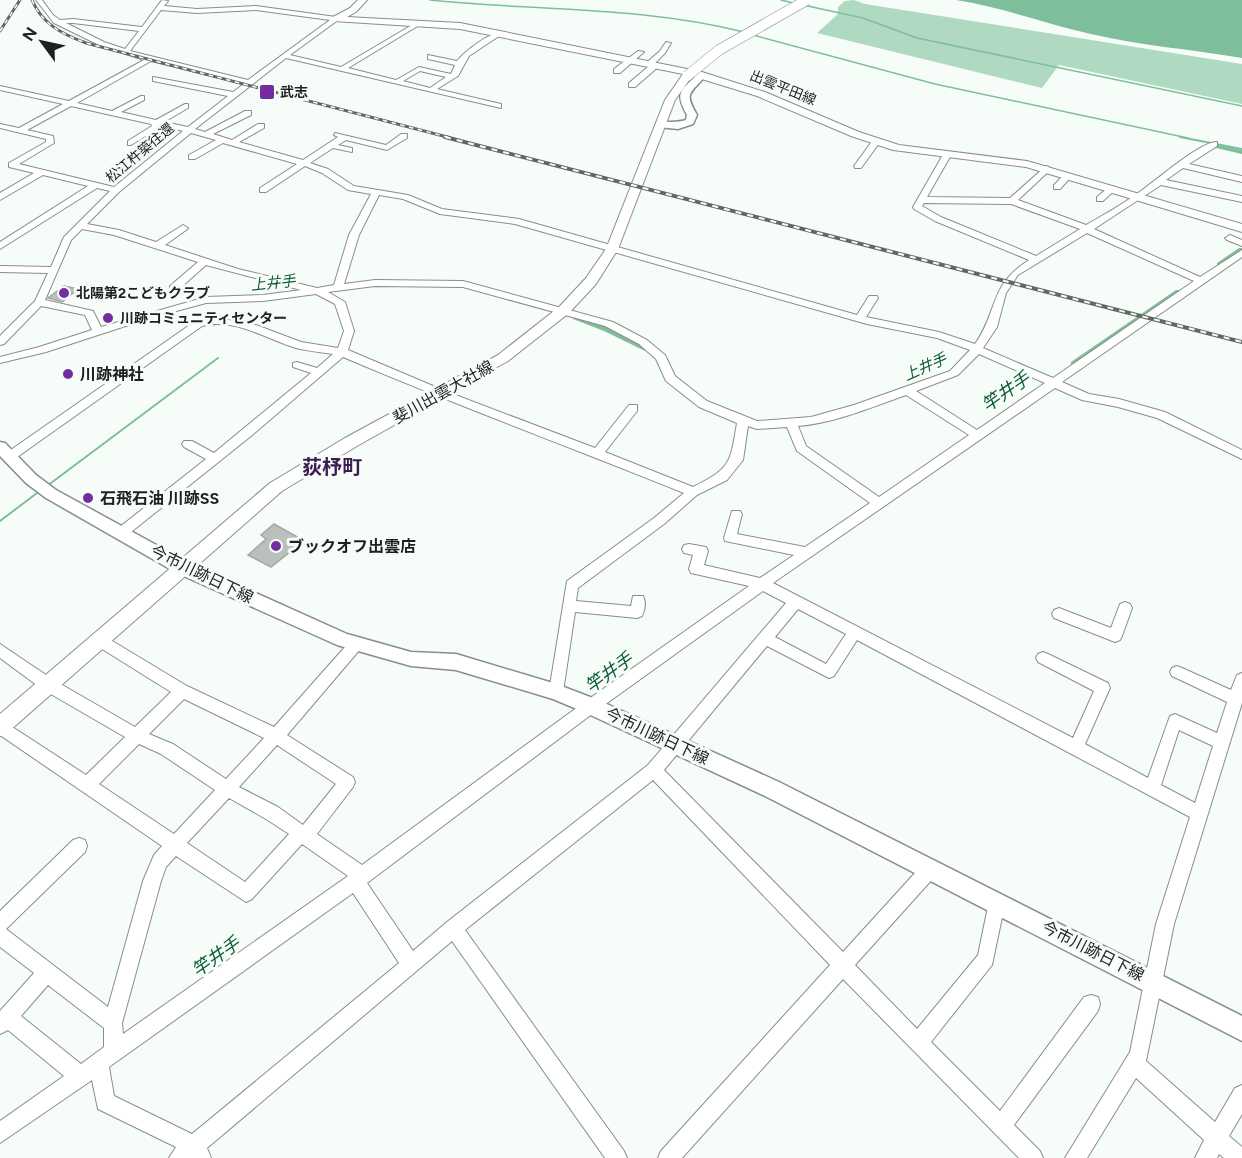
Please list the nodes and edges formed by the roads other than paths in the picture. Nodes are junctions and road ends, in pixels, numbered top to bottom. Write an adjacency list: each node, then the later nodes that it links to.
1 (39, 0): 10 (street)
2 (166, 0): 6 (street)
3 (214, 0): 7 (street)
4 (363, 0): 8 (main road)
5 (807, 0): 33 (main road, 斐川出雲大社線, bridge)
6 (160, 9): 7 (street); 11 (street)
7 (203, 11): 8 (street)
8 (338, 14): 12 (main road, 出雲平田線); 24 (street, 松江杵築往還)
9 (128, 21): 11 (street)
10 (56, 22): 13 (street); 17 (street)
11 (147, 22): 14 (street)
12 (419, 24): 15 (main road, 出雲平田線); 30 (street)
13 (111, 28): 14 (street); 17 (street)
14 (138, 28): 22 (street)
15 (500, 33): 27 (main road, 出雲平田線); 28 (street)
16 (104, 37): 19 (street)
17 (86, 39): 19 (street)
18 (116, 40): 21 (street)
19 (96, 43): 21 (street)
20 (668, 43): 29 (street)
21 (107, 46): 22 (street)
22 (126, 52): 26 (street)
23 (640, 52): 27 (street)
24 (286, 56): 30 (street); 36 (street, 松江杵築往還)
25 (431, 57): 28 (street)
26 (152, 58): 36 (street); 43 (street)
27 (630, 60): 29 (main road, 出雲平田線); 31 (street)
28 (457, 63): 32 (street)
29 (652, 65): 33 (main road, 出雲平田線); 37 (street)
30 (342, 69): 35 (street)
31 (617, 71)
32 (452, 76): 35 (street); 39 (street)
33 (694, 76): 50 (main road, 斐川出雲大社線); 50 (street); 61 (main road, 出雲平田線)
34 (156, 79): 40 (street)
35 (397, 82): 39 (street)
36 (251, 83): 40 (street, 松江杵築往還)
37 (632, 85)
38 (0, 88): 43 (street)
39 (431, 90): 45 (street)
40 (234, 95): 53 (street, 松江杵築往還)
41 (141, 98): 47 (street)
42 (149, 103): 48 (street)
43 (69, 104): 47 (street); 54 (street)
44 (185, 106): 49 (street)
45 (498, 106)
46 (248, 113): 56 (street)
47 (112, 114): 48 (street)
48 (125, 117): 49 (street)
49 (157, 124): 53 (street); 60 (street)
50 (661, 125): 96 (main road, 斐川出雲大社線)
51 (0, 126): 54 (street)
52 (261, 126): 62 (street)
53 (189, 130): 56 (street); 79 (street, 松江杵築往還)
54 (20, 131): 72 (street)
55 (367, 131): 58 (street)
56 (206, 135): 59 (street)
57 (404, 136): 58 (street)
58 (354, 139): 64 (street)
59 (222, 140): 62 (street); 67 (street)
60 (131, 142)
61 (876, 142): 66 (main road, 出雲平田線); 70 (street)
62 (232, 143): 68 (street)
63 (1214, 144): 69 (street)
64 (330, 146): 65 (street); 68 (street)
65 (349, 150)
66 (947, 155): 71 (main road, 出雲平田線); 86 (street)
67 (192, 157)
68 (303, 163): 80 (street); 81 (street)
69 (1183, 165): 74 (street); 75 (street)
70 (858, 166)
71 (1046, 169): 73 (main road, 出雲平田線); 87 (street)
72 (42, 172): 76 (street); 82 (street)
73 (1068, 176): 77 (street); 78 (main road, 出雲平田線)
74 (1242, 179)
75 (1161, 182): 83 (street); 85 (street)
76 (96, 185): 79 (street); 95 (street)
77 (1057, 187)
78 (1112, 189): 83 (main road, 出雲平田線); 84 (street)
79 (116, 190): 88 (street, 松江杵築往還)
80 (263, 190)
81 (376, 193): 96 (street); 104 (street)
82 (0, 197)
83 (1137, 198): 90 (main road, 出雲平田線); 91 (street)
84 (1100, 199)
85 (1242, 199)
86 (922, 200): 87 (street); 98 (street)
87 (1012, 201): 91 (street)
88 (79, 226): 94 (street); 101 (street, 松江杵築往還)
89 (183, 228): 94 (street)
90 (1242, 228)
91 (1087, 229): 98 (street); 102 (street)
92 (1230, 238): 93 (street)
93 (1242, 243)
94 (158, 245): 99 (street)
95 (0, 246)
96 (612, 249): 108 (main road, 斐川出雲大社線); 109 (street)
97 (1242, 253): 102 (street)
98 (1034, 259): 112 (street)
99 (205, 261): 103 (street); 105 (street)
100 (0, 269): 101 (street)
101 (53, 270): 107 (street, 松江杵築往還)
102 (1201, 281): 117 (street)
103 (174, 288)
104 (338, 290): 105 (street); 108 (street)
105 (318, 291): 110 (street); 113 (street)
106 (873, 298): 109 (street)
107 (39, 302): 110 (street); 111 (street, 松江杵築往還)
108 (564, 310): 119 (main road, 斐川出雲大社線); 121 (street)
109 (860, 319): 112 (street)
110 (99, 333): 114 (street)
111 (0, 342)
112 (978, 349): 117 (street); 118 (street)
113 (342, 352): 116 (street); 119 (street); 125 (street)
114 (0, 360)
115 (297, 365): 116 (street)
116 (319, 372): 128 (street)
117 (1053, 384): 123 (street); 127 (street)
118 (907, 390): 122 (street); 123 (street)
119 (441, 394): 126 (street); 135 (main road, 斐川出雲大社線)
120 (633, 408): 126 (street)
121 (743, 422): 122 (street); 129 (street)
122 (791, 422): 130 (street)
123 (979, 436): 130 (street)
124 (188, 444): 128 (street)
125 (5, 452): 132 (street, 今市川跡日下線)
126 (597, 453): 129 (street)
127 (1242, 455)
128 (215, 458): 132 (street)
129 (693, 492): 139 (street)
130 (879, 503): 134 (street)
131 (736, 514): 134 (street)
132 (121, 533): 135 (street, 今市川跡日下線)
133 (689, 549): 136 (street)
134 (808, 553): 136 (street)
135 (183, 568): 144 (main road, 斐川出雲大社線); 145 (street, 今市川跡日下線)
136 (762, 584): 138 (street); 154 (street)
137 (638, 600): 139 (street)
138 (796, 602): 142 (street); 143 (street)
139 (569, 606): 152 (street)
140 (1125, 608): 141 (street)
141 (1059, 614)
142 (855, 632): 143 (street); 161 (street)
143 (764, 638): 160 (street)
144 (99, 640): 150 (main road, 斐川出雲大社線); 151 (street)
145 (357, 643): 152 (street, 今市川跡日下線); 158 (street)
146 (0, 650): 150 (street)
147 (1043, 658): 161 (street)
148 (1177, 672): 153 (street)
149 (1242, 679): 153 (street)
150 (48, 684): 156 (main road, 斐川出雲大社線); 157 (street)
151 (182, 691): 157 (street); 158 (street)
152 (556, 692): 154 (street, 今市川跡日下線)
153 (1236, 699): 155 (street)
154 (591, 706): 160 (street, 今市川跡日下線); 171 (street)
155 (1235, 723): 159 (street)
156 (0, 727): 163 (street)
157 (136, 735): 163 (street); 165 (street)
158 (276, 736): 165 (street); 167 (street)
159 (1222, 743): 164 (street); 166 (street)
160 (675, 745): 162 (street); 170 (street, 今市川跡日下線)
161 (1076, 748): 164 (street)
162 (654, 770): 174 (street); 176 (street)
163 (86, 786): 168 (street)
164 (1152, 788): 166 (street)
165 (228, 789): 167 (street); 168 (street)
166 (1200, 814): 179 (street)
167 (303, 834): 168 (street); 171 (street)
168 (175, 845): 182 (street)
169 (79, 846): 173 (street)
170 (930, 869): 172 (street, 今市川跡日下線); 176 (street)
171 (359, 878): 177 (street); 185 (street)
172 (996, 903): 179 (street, 今市川跡日下線); 184 (street)
173 (0, 923)
174 (453, 928): 177 (street); 194 (street)
175 (0, 936): 178 (street)
176 (844, 964): 184 (street); 195 (street)
177 (411, 965): 192 (street)
178 (47, 972): 181 (street); 182 (street)
179 (1155, 983): 183 (street, 今市川跡日下線); 186 (street)
180 (1091, 1004): 189 (street)
181 (4, 1021): 187 (street)
182 (113, 1023): 185 (street)
183 (1242, 1029)
184 (918, 1043): 189 (street)
185 (107, 1057): 187 (street); 192 (street)
186 (1134, 1063): 191 (street); 197 (street)
187 (80, 1076): 190 (street)
188 (1242, 1095): 191 (street)
189 (1001, 1126): 196 (street)
190 (0, 1132)
191 (1217, 1137): 198 (street); 199 (street)
192 (198, 1151): 193 (street)
193 (179, 1158)
194 (617, 1158)
195 (669, 1158)
196 (1033, 1158)
197 (1075, 1158)
198 (1205, 1158)
199 (1239, 1158)

